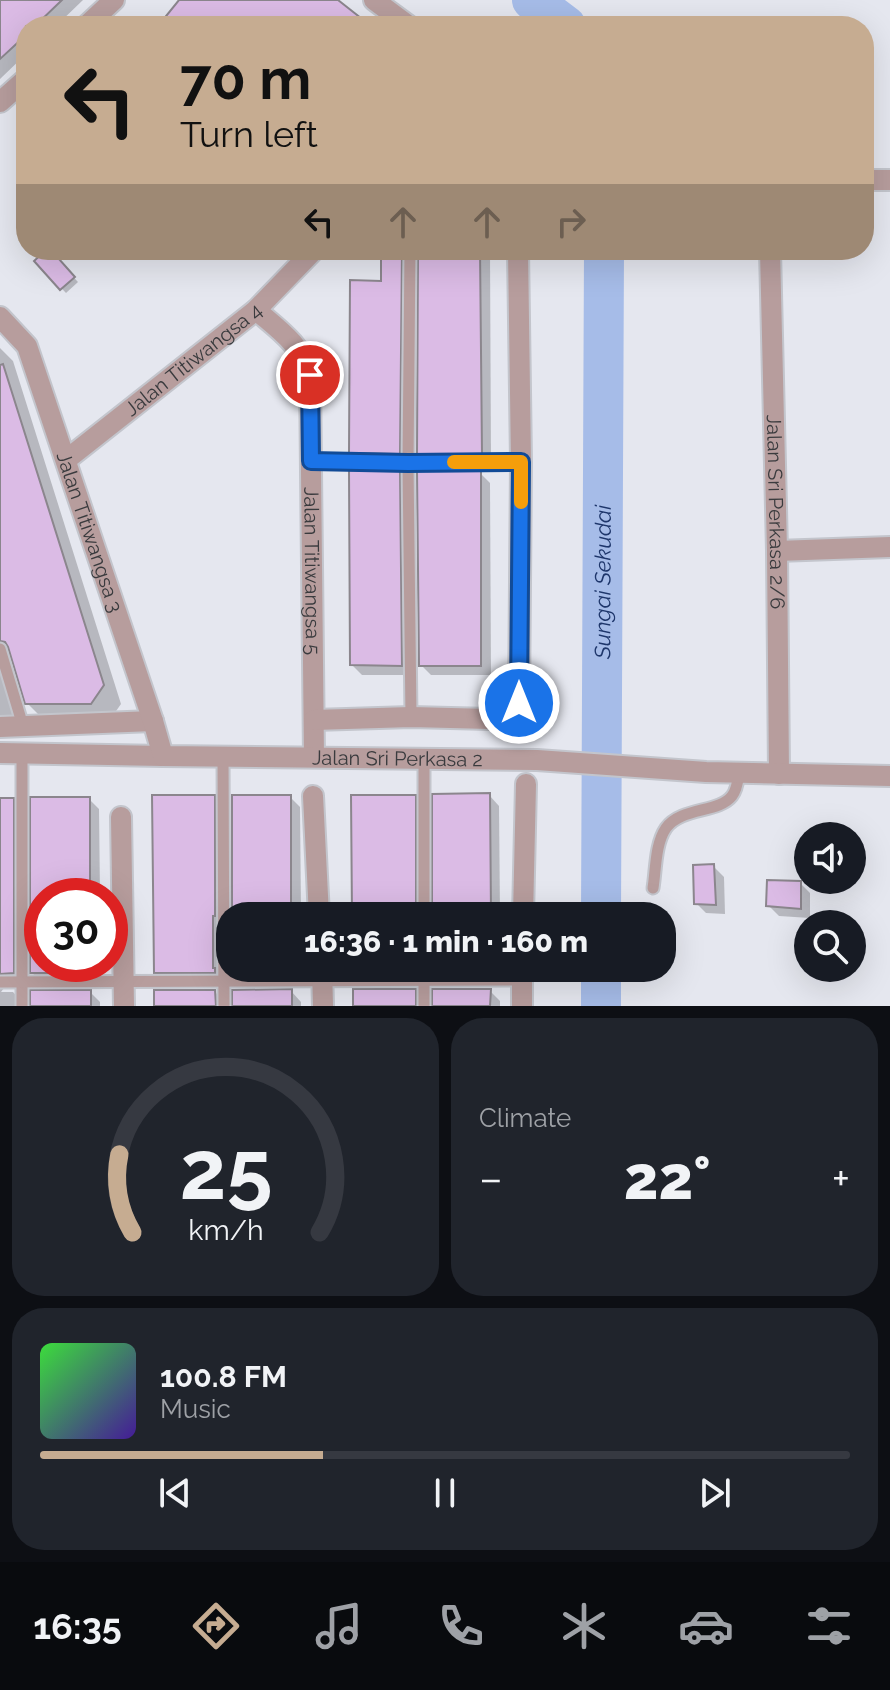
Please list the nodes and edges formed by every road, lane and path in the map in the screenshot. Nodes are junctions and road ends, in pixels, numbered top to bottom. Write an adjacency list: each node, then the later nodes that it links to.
1 (114, 0): 3 (street)
2 (374, 0): 4 (street)
3 (97, 16)
4 (396, 16)
5 (16, 88): 6 (street)
6 (0, 102)
7 (304, 260): 11 (street, Jalan Titiwangsa 4)
8 (410, 260): 16 (lane)
9 (518, 260): 15 (street)
10 (770, 260): 18 (street, Jalan Sri Perkasa 2/6)
11 (256, 310): 13 (street, Jalan Titiwangsa 4); 14 (street, Jalan Titiwangsa 5)
12 (0, 317): 13 (street, Jalan Titiwangsa 3)
13 (66, 460): 22 (street, Jalan Titiwangsa 3)
14 (311, 461): 16 (lane); 21 (street, Jalan Titiwangsa 5)
15 (521, 462): 16 (lane); 20 (street)
16 (408, 463): 20 (lane)
17 (890, 547): 18 (street)
18 (777, 551): 32 (street, Jalan Sri Perkasa 2/6)
19 (0, 649): 23 (lane)
20 (411, 717): 21 (street)
21 (314, 720): 29 (street, Jalan Titiwangsa 5)
22 (153, 721): 23 (street); 27 (street, Jalan Titiwangsa 3)
23 (23, 726): 24 (street)
24 (0, 727)
25 (0, 753): 26 (street, Jalan Sri Perkasa 2)
26 (22, 754): 27 (street, Jalan Sri Perkasa 2); 45 (lane)
27 (163, 756): 28 (street, Jalan Sri Perkasa 2)
28 (223, 756): 29 (street, Jalan Sri Perkasa 2); 39 (lane)
29 (314, 757): 30 (street, Jalan Sri Perkasa 2)
30 (424, 758): 31 (street, Jalan Sri Perkasa 2); 41 (lane)
31 (739, 773): 32 (street, Jalan Sri Perkasa 2); 38 (lane)
32 (779, 774): 33 (street, Jalan Sri Perkasa 2)
33 (890, 776)
34 (526, 784): 42 (street)
35 (313, 796): 40 (street)
36 (121, 817): 37 (street)
37 (122, 878)
38 (653, 888)
39 (224, 902)
40 (318, 902)
41 (424, 902)
42 (523, 902)
43 (128, 980): 44 (lane)
44 (216, 980)
45 (22, 981): 46 (lane); 52 (lane)
46 (0, 982)
47 (124, 982): 53 (street)
48 (224, 982): 54 (lane)
49 (323, 982): 55 (street)
50 (424, 982): 56 (lane)
51 (522, 982): 57 (street)
52 (22, 1006)
53 (124, 1006)
54 (224, 1006)
55 (323, 1006)
56 (424, 1006)
57 (522, 1006)

